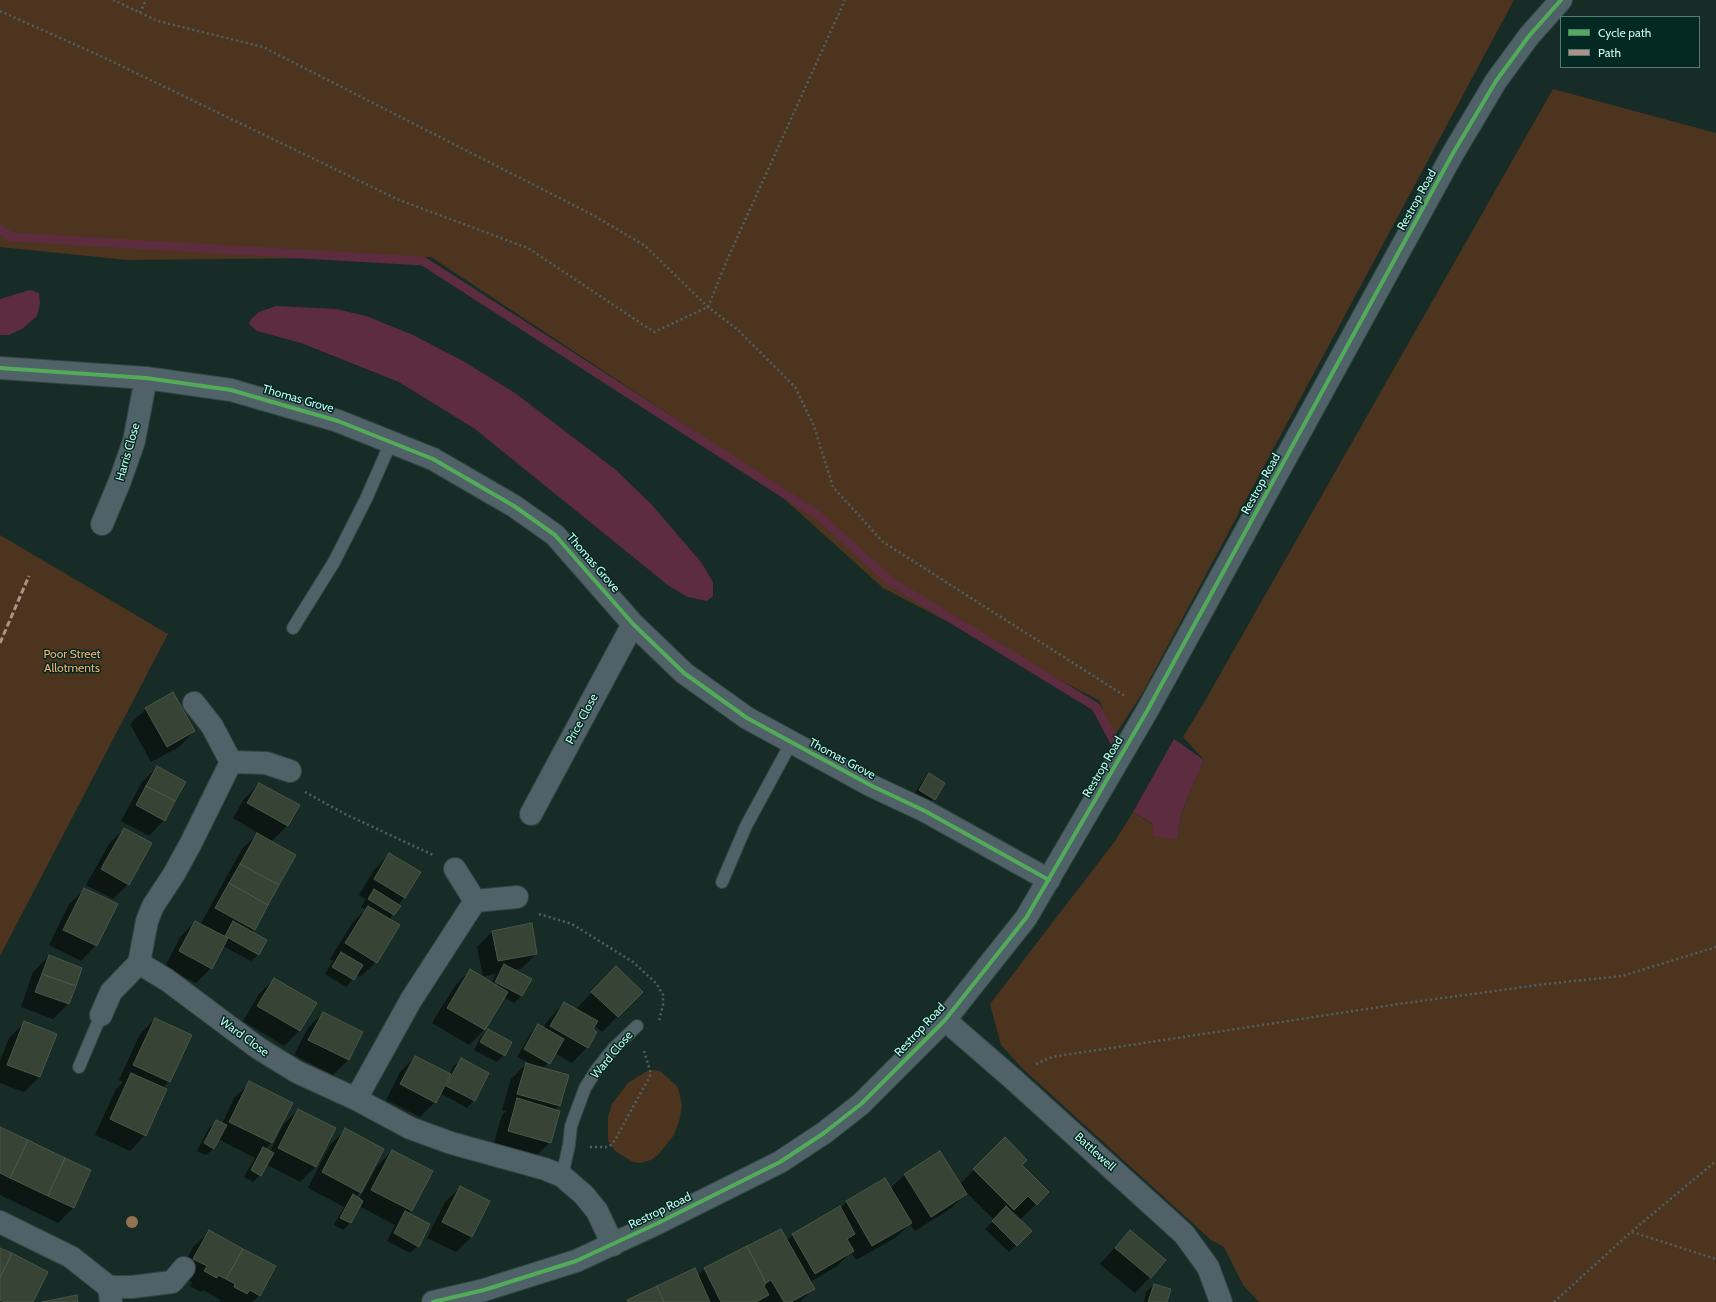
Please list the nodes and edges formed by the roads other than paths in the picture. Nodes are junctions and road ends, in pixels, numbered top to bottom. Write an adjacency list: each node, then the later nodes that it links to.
1 (1561, 0): 14 (street, Restrop Road)
2 (0, 368): 3 (street, Thomas Grove)
3 (146, 378): 4 (street, Thomas Grove); 5 (street, Harris Close)
4 (392, 442): 6 (street, Thomas Grove); 7 (lane)
5 (102, 524)
6 (633, 624): 9 (street, Thomas Grove); 12 (street, Price Close)
7 (293, 628)
8 (194, 703): 10 (street)
9 (791, 743): 14 (street, Thomas Grove); 15 (lane)
10 (231, 762): 11 (street); 18 (street)
11 (290, 770)
12 (531, 814)
13 (455, 869): 17 (street)
14 (1049, 880): 20 (street, Restrop Road)
15 (722, 882)
16 (517, 897): 17 (street)
17 (475, 900): 23 (street)
18 (140, 963): 19 (street); 23 (street, Ward Close)
19 (100, 1015): 22 (lane)
20 (945, 1020): 26 (street, Restrop Road); 30 (street, Battlewell)
21 (637, 1026): 24 (lane, Ward Close)
22 (79, 1067)
23 (356, 1099): 24 (street, Ward Close)
24 (562, 1176): 26 (street, Ward Close)
25 (0, 1222): 28 (street)
26 (613, 1245): 29 (street, Restrop Road)
27 (184, 1268): 28 (street)
28 (110, 1295)
29 (433, 1302)
30 (1221, 1302)

